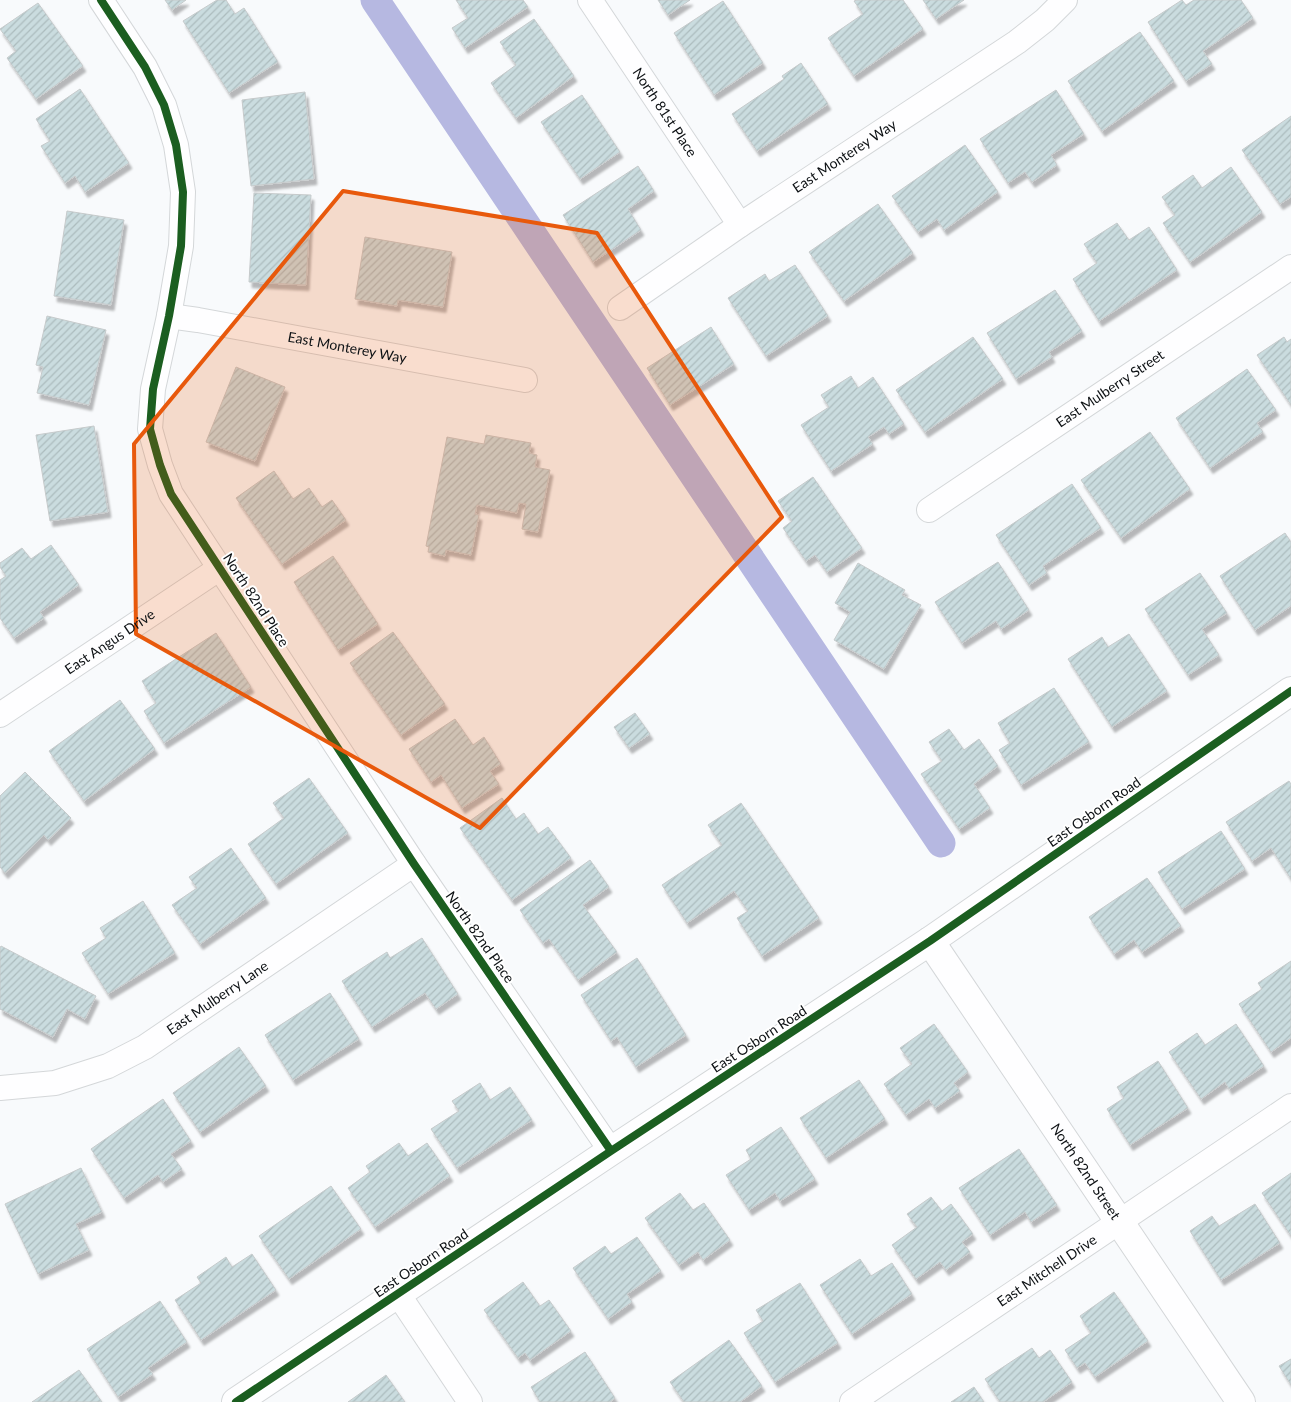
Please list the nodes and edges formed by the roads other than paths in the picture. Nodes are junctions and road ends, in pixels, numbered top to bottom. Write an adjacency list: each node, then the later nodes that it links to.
1 (101, 0): 7 (street, North 82nd Place)
2 (590, 0): 4 (street, North 81st Place)
3 (1066, 0): 4 (street, East Monterey Way)
4 (740, 225): 6 (street, East Monterey Way)
5 (1291, 267): 9 (street, East Mulberry Street)
6 (620, 308)
7 (169, 316): 8 (street, East Monterey Way); 10 (street, North 82nd Place)
8 (525, 380)
9 (929, 510)
10 (220, 568): 12 (street, East Angus Drive); 13 (street, North 82nd Place)
11 (1291, 691): 14 (street, East Osborn Road)
12 (0, 715)
13 (414, 864): 15 (street, East Mulberry Lane); 17 (street, North 82nd Place)
14 (930, 941): 17 (street, East Osborn Road); 18 (street, North 82nd Street)
15 (0, 1090)
16 (1291, 1106): 18 (street, East Mitchell Drive)
17 (611, 1151): 19 (street, East Osborn Road)
18 (1119, 1222): 22 (street, East Mitchell Drive); 23 (street, North 82nd Street)
19 (398, 1294): 20 (street, East Osborn Road); 21 (street)
20 (236, 1402)
21 (470, 1402)
22 (852, 1402)
23 (1241, 1402)

